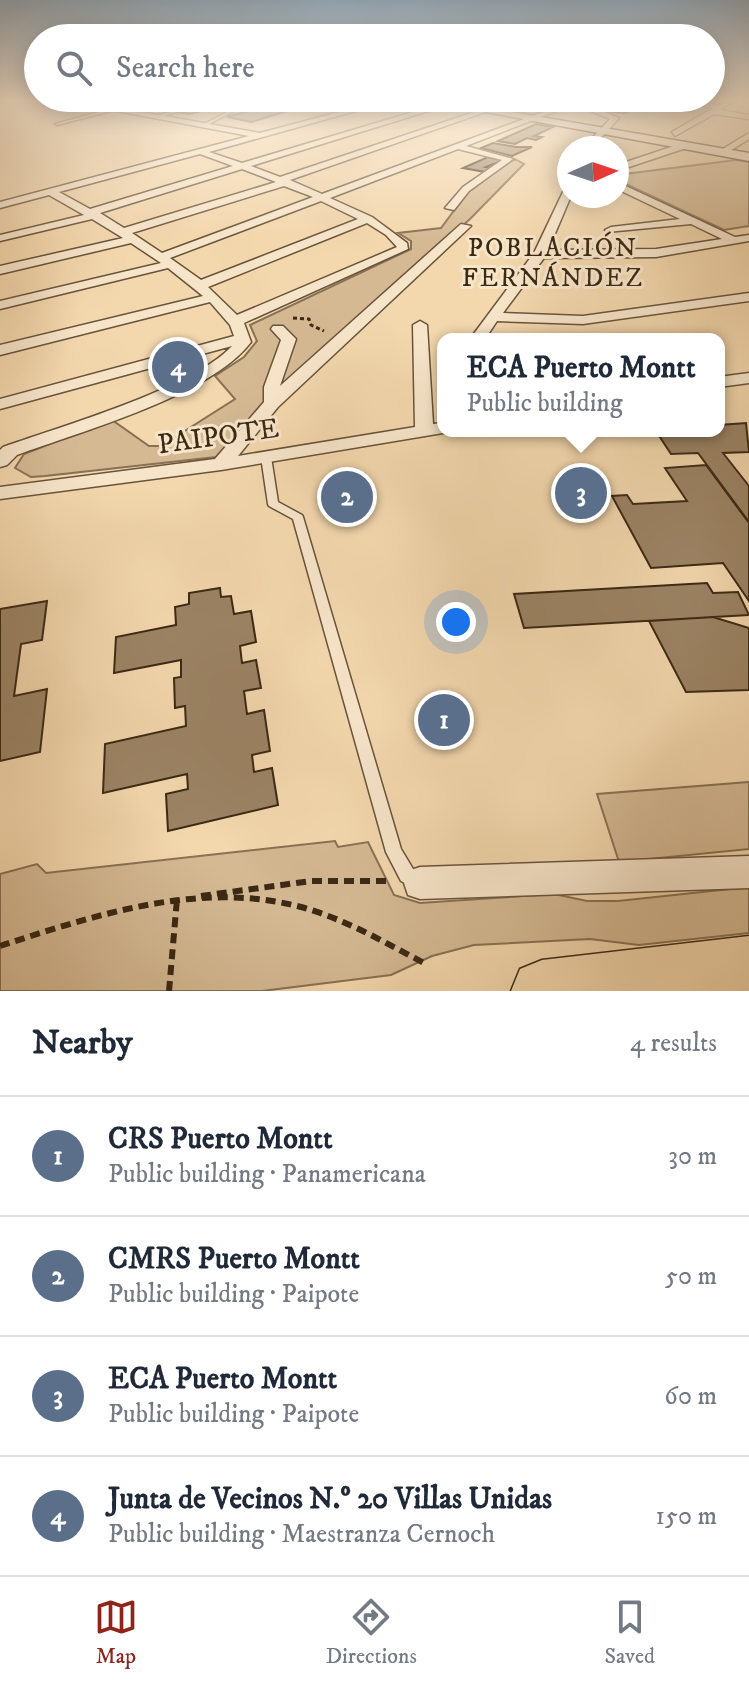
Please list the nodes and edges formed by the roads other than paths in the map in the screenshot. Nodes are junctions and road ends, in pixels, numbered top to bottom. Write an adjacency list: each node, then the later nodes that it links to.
1 (227, 146): 11 (street)
2 (313, 146): 14 (street)
3 (380, 146): 15 (street)
4 (419, 146): 9 (street)
5 (682, 146): 13 (street)
6 (692, 146): 10 (main road)
7 (731, 146): 10 (street)
8 (458, 147): 9 (street); 22 (street)
9 (445, 152): 20 (street)
10 (722, 152): 12 (main road)
11 (204, 153): 14 (street); 18 (street)
12 (749, 157)
13 (629, 164)
14 (246, 167): 15 (street); 24 (street)
15 (284, 181): 20 (street); 29 (street)
16 (0, 189): 19 (street)
17 (629, 191): 26 (street)
18 (53, 193): 19 (street); 24 (street)
19 (30, 198): 21 (street)
20 (324, 199): 25 (street); 35 (street)
21 (0, 205)
22 (450, 208)
23 (561, 208): 34 (street)
24 (94, 214): 29 (street); 30 (street)
25 (365, 220): 37 (street); 42 (street)
26 (693, 221): 28 (street); 32 (street)
27 (465, 226): 50 (street)
28 (611, 230)
29 (129, 235): 35 (street); 36 (street)
30 (0, 238)
31 (749, 238): 32 (street)
32 (733, 240): 33 (street); 34 (street)
33 (749, 248)
34 (540, 254): 41 (street)
35 (166, 260): 37 (street); 40 (street)
36 (0, 270)
37 (198, 286): 39 (street)
38 (749, 297): 41 (street)
39 (211, 298): 42 (street); 47 (street)
40 (0, 305)
41 (493, 317): 45 (street)
42 (234, 322): 46 (street)
43 (420, 325): 52 (street)
44 (278, 329): 50 (street)
45 (481, 333)
46 (244, 338): 51 (street); 54 (street)
47 (0, 350)
48 (749, 378): 49 (street)
49 (725, 381)
50 (272, 403): 55 (street)
51 (0, 404)
52 (433, 430): 53 (street, PAIPOTE)
53 (266, 457): 55 (street, PAIPOTE); 58 (lane)
54 (0, 461)
55 (221, 464): 56 (street, PAIPOTE)
56 (0, 493)
57 (749, 872): 58 (street)
58 (420, 883)
59 (749, 966): 60 (highway)
60 (542, 991)

